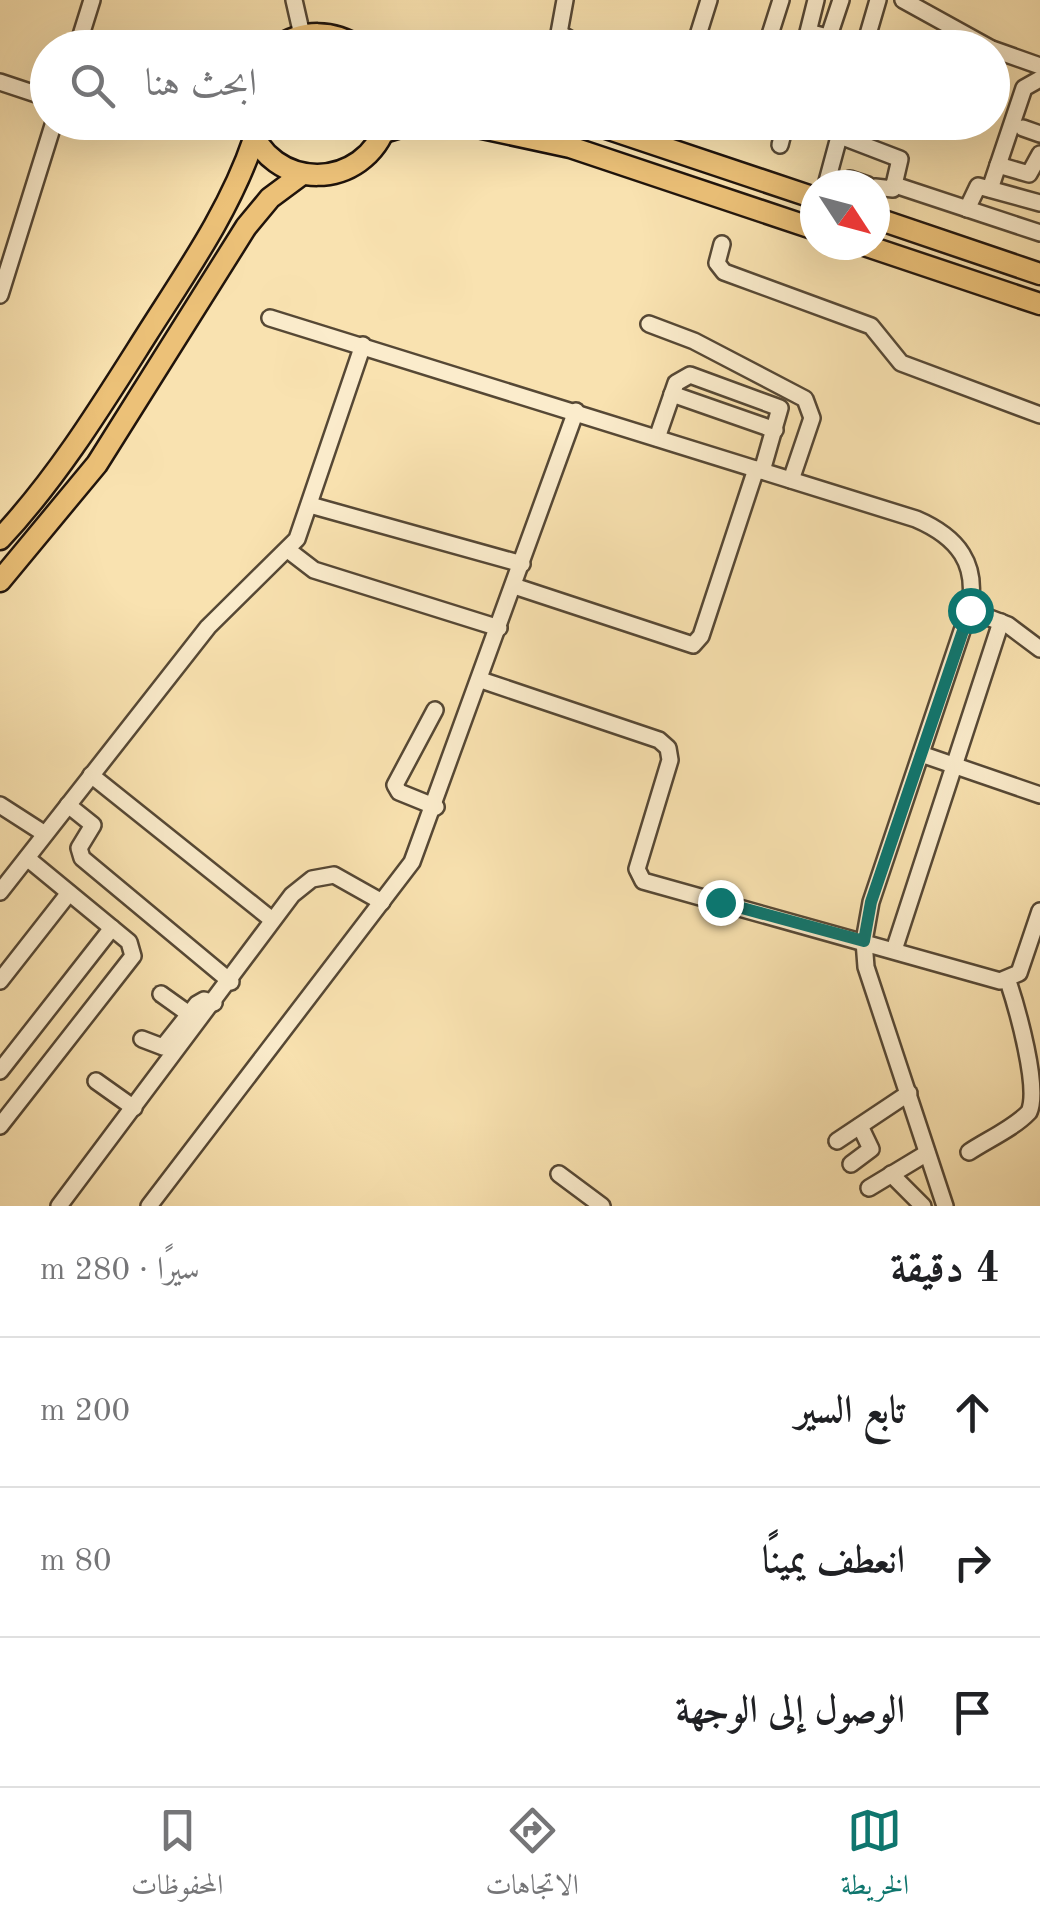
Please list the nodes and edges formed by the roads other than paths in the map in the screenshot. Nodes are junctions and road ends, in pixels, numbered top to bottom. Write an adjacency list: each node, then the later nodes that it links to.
1 (92, 0): 12 (lane)
2 (276, 0): 11 (lane)
3 (565, 0): 14 (lane)
4 (710, 0): 15 (lane)
5 (770, 0): 16 (lane)
6 (781, 0): 17 (lane)
7 (816, 0): 18 (lane)
8 (841, 0): 19 (lane)
9 (878, 0): 20 (lane)
10 (903, 0): 21 (lane)
11 (294, 2): 13 (lane)
12 (83, 30)
13 (301, 30)
14 (560, 30)
15 (700, 30)
16 (762, 30)
17 (772, 30)
18 (807, 30)
19 (831, 30)
20 (869, 30)
21 (958, 30)
22 (1010, 55): 23 (lane)
23 (1040, 66)
24 (1040, 79): 28 (lane)
25 (0, 82): 26 (lane)
26 (30, 92)
27 (1024, 128): 29 (lane)
28 (1010, 129)
29 (1040, 134)
30 (48, 140): 57 (lane)
31 (249, 140): 70 (main road)
32 (258, 140): 44 (main road)
33 (379, 140): 44 (main road)
34 (538, 140): 52 (main road)
35 (642, 140): 48 (main road)
36 (781, 140): 40 (lane)
37 (839, 140): 43 (lane)
38 (865, 140): 45 (lane)
39 (1006, 140): 42 (lane)
40 (780, 145)
41 (1040, 154): 42 (lane)
42 (998, 165): 46 (lane)
43 (830, 170)
44 (300, 175): 73 (main road)
45 (895, 185): 47 (lane); 50 (lane)
46 (990, 188): 49 (lane); 50 (lane)
47 (890, 191)
48 (800, 193)
49 (1040, 204)
50 (967, 209): 53 (lane)
51 (890, 223): 56 (main road)
52 (800, 224)
53 (1040, 233)
54 (722, 244): 64 (lane)
55 (890, 254): 58 (main road)
56 (1040, 274)
57 (0, 295)
58 (1040, 304)
59 (270, 318): 61 (lane)
60 (649, 324): 68 (lane)
61 (363, 345): 63 (lane); 69 (lane)
62 (672, 394): 65 (lane); 65 (lane); 66 (lane)
63 (576, 411): 66 (lane); 72 (lane)
64 (1040, 415)
65 (775, 430): 67 (lane)
66 (657, 438): 67 (lane)
67 (759, 470): 68 (lane); 74 (lane)
68 (792, 480): 75 (lane)
69 (310, 505): 71 (lane); 72 (lane)
70 (0, 540)
71 (288, 550): 77 (lane); 83 (lane)
72 (522, 564): 74 (lane)
73 (0, 581)
74 (514, 586): 77 (lane)
75 (970, 610): 76 (lane); 81 (lane)
76 (1001, 622): 78 (lane); 82 (lane)
77 (499, 628): 79 (lane)
78 (1040, 649)
79 (481, 680): 87 (lane); 96 (lane)
80 (435, 710): 87 (lane)
81 (921, 754): 82 (lane); 96 (lane)
82 (954, 765): 84 (lane); 97 (lane)
83 (91, 775): 86 (lane); 94 (lane)
84 (1040, 795)
85 (0, 804): 88 (lane)
86 (68, 804): 88 (lane); 100 (lane)
87 (436, 807): 92 (lane)
88 (45, 834): 89 (lane)
89 (26, 858): 90 (lane); 91 (lane)
90 (0, 892)
91 (69, 893): 95 (lane); 98 (lane)
92 (382, 902): 94 (lane); 119 (lane)
93 (1040, 912): 99 (lane)
94 (271, 919): 100 (lane)
95 (112, 928): 105 (lane); 109 (lane)
96 (864, 941): 97 (lane); 107 (lane)
97 (894, 950): 99 (lane)
98 (0, 981)
99 (1008, 981): 112 (lane)
100 (231, 982): 102 (lane)
101 (161, 994): 103 (lane)
102 (214, 1004): 103 (lane); 108 (lane)
103 (190, 1014): 104 (lane)
104 (142, 1039)
105 (0, 1071)
106 (96, 1080): 108 (lane)
107 (909, 1093): 110 (lane); 113 (lane)
108 (134, 1108): 118 (lane)
109 (0, 1126)
110 (860, 1126): 111 (lane); 114 (lane)
111 (837, 1141)
112 (969, 1152)
113 (927, 1153): 116 (lane); 122 (lane)
114 (852, 1164)
115 (559, 1174): 120 (lane)
116 (892, 1174): 117 (lane); 121 (lane)
117 (869, 1188)
118 (59, 1206)
119 (149, 1206)
120 (602, 1206)
121 (923, 1206)
122 (944, 1206)

